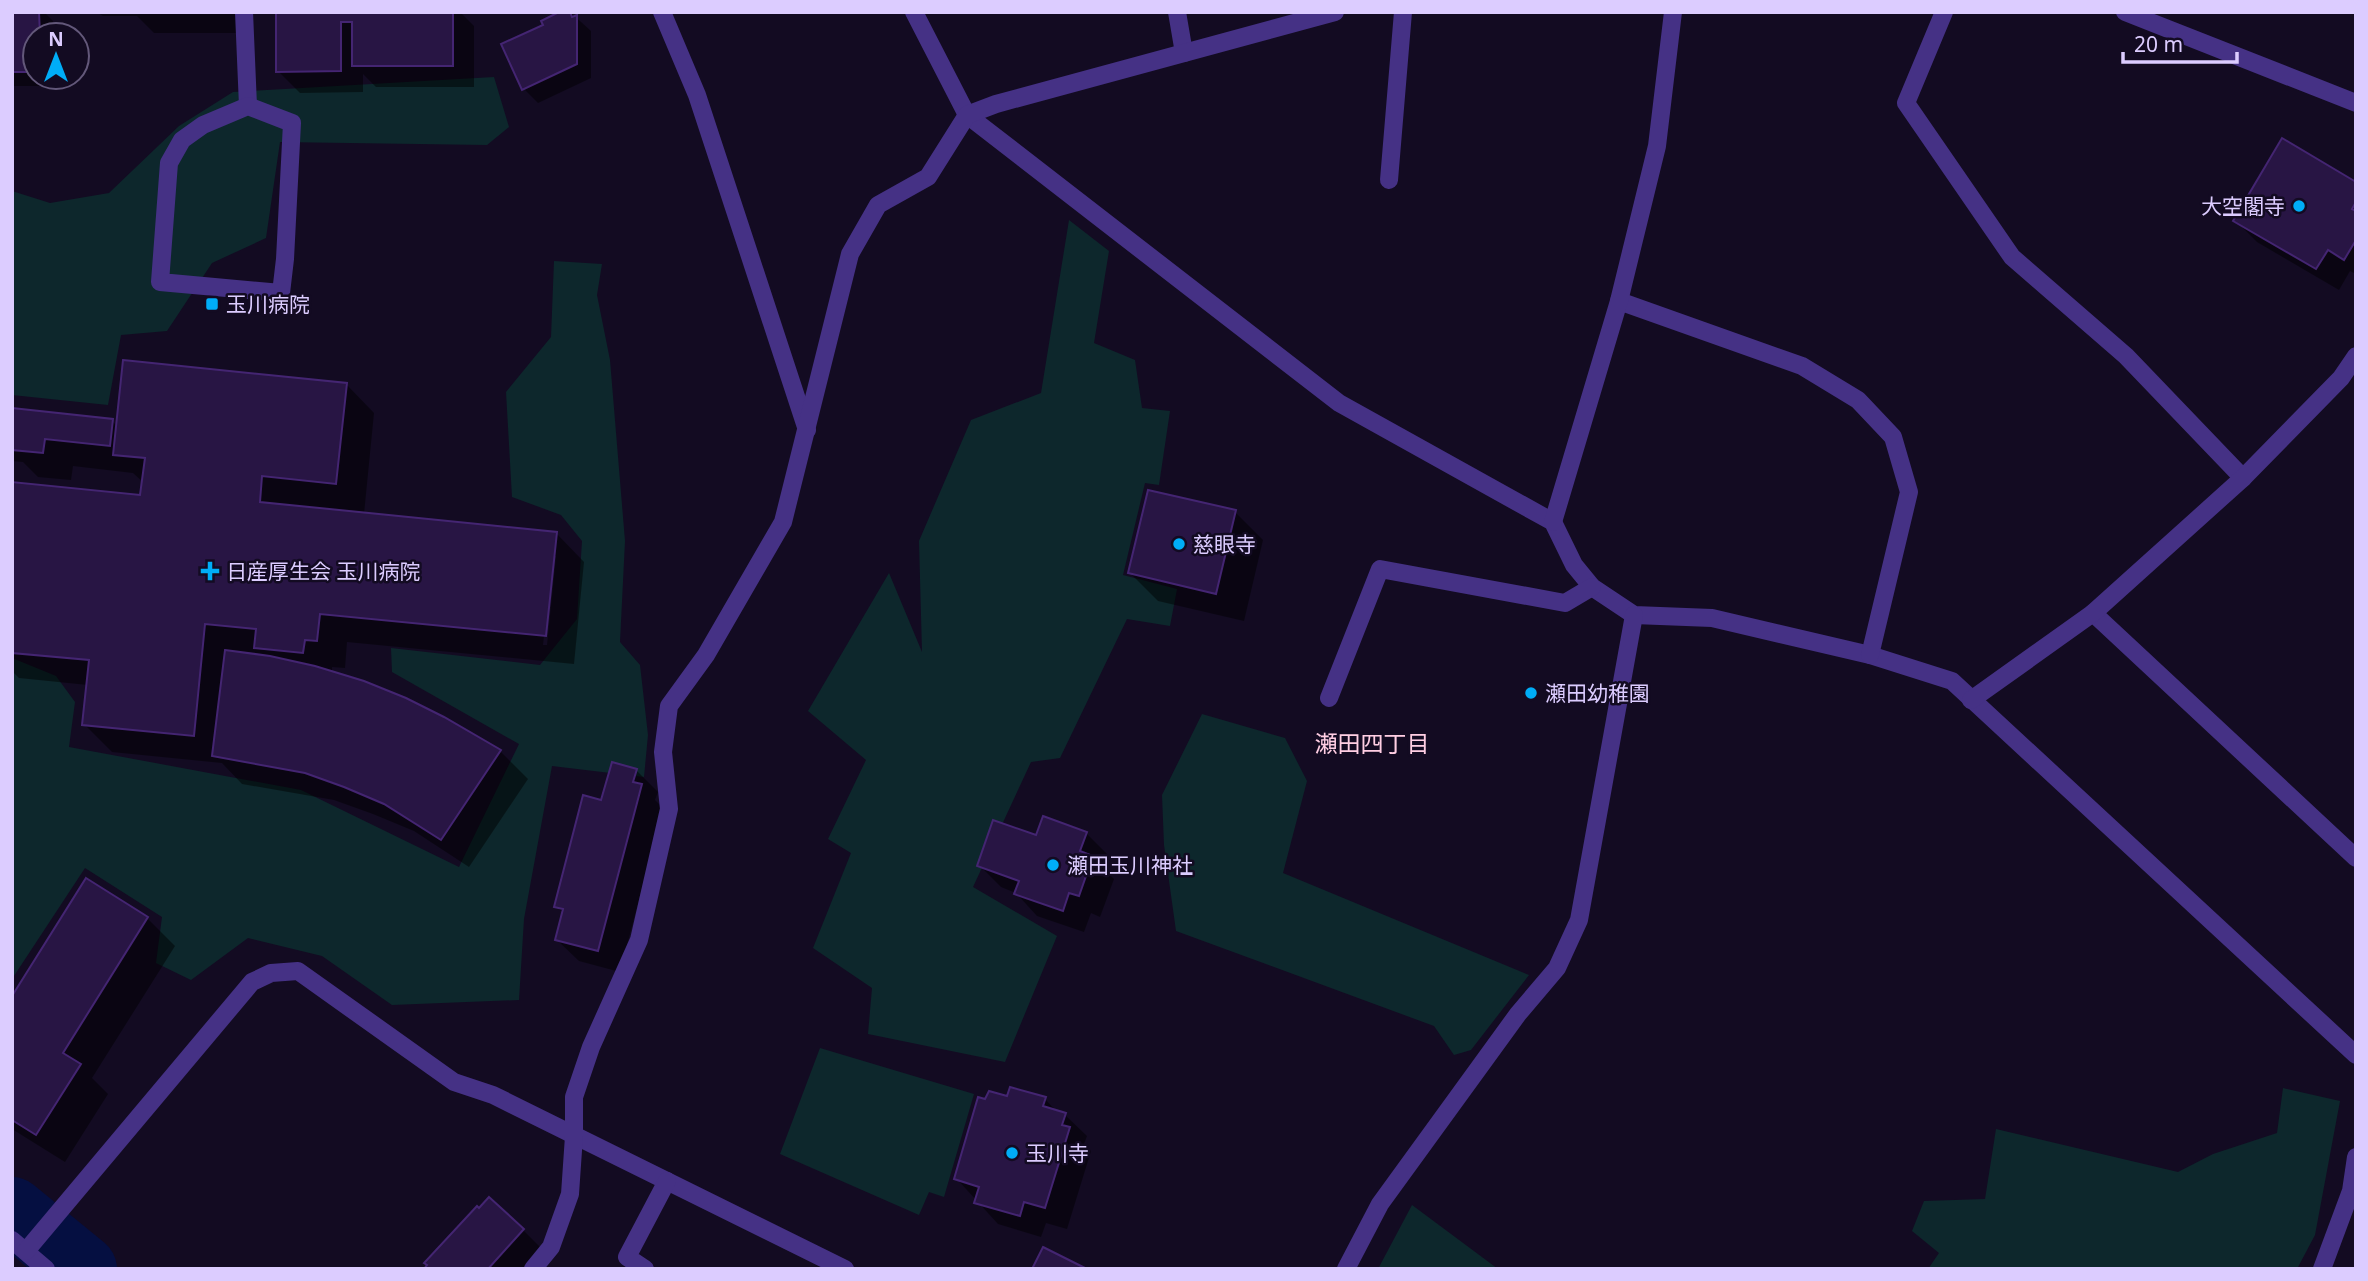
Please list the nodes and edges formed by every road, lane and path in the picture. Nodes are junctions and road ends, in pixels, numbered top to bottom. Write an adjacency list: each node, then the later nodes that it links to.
1 (244, 12): 12 (street)
2 (662, 12): 17 (street)
3 (914, 12): 13 (street)
4 (1177, 12): 10 (street)
5 (1335, 12): 10 (street)
6 (1403, 12): 14 (street)
7 (1673, 12): 15 (street)
8 (1944, 12): 18 (street)
9 (2125, 12): 11 (street)
10 (1184, 52): 13 (street)
11 (2356, 103)
12 (248, 106): 12 (street)
13 (967, 115): 17 (street); 19 (street)
14 (1389, 180)
15 (1619, 301): 19 (street); 23 (street)
16 (2356, 356): 18 (street)
17 (807, 430): 28 (street)
18 (2243, 478): 21 (street)
19 (1553, 522): 20 (street)
20 (1592, 587): 22 (street); 24 (street)
21 (2093, 613): 25 (street); 26 (street)
22 (1633, 615): 23 (street); 36 (street)
23 (1870, 655): 25 (street)
24 (1329, 698)
25 (1971, 700): 27 (street)
26 (2356, 858)
27 (2356, 1055)
28 (574, 1136): 30 (street); 31 (street); 33 (street)
29 (2356, 1157): 37 (street)
30 (667, 1181): 34 (street); 35 (street)
31 (19, 1245): 32 (street)
32 (46, 1269)
33 (533, 1269)
34 (645, 1269)
35 (845, 1269)
36 (1346, 1269)
37 (2322, 1269)

